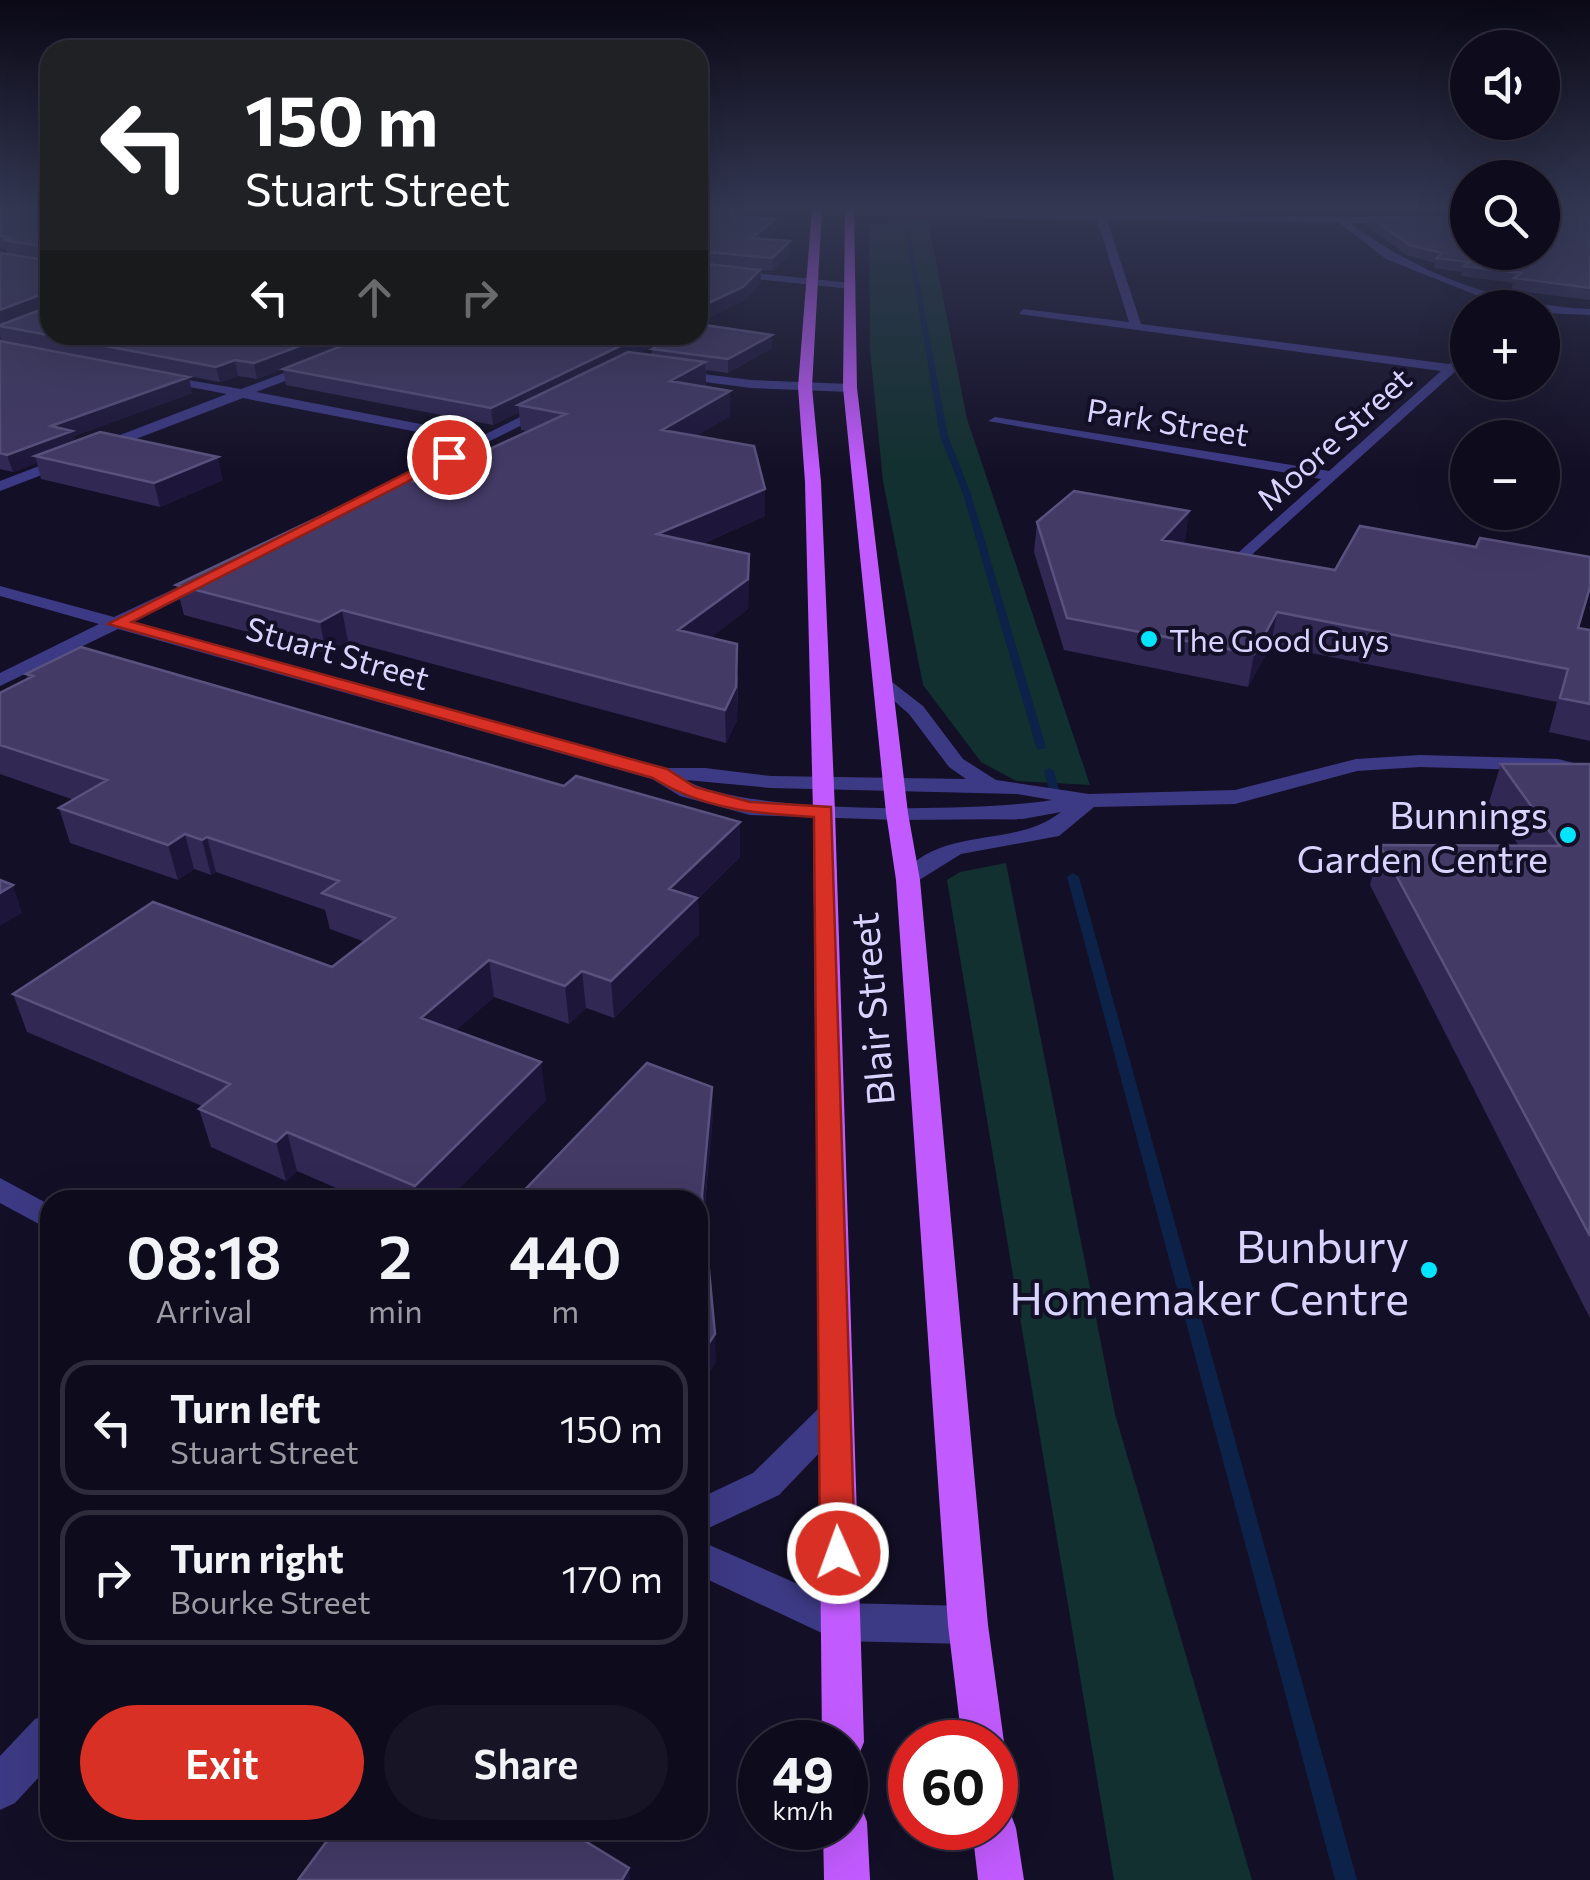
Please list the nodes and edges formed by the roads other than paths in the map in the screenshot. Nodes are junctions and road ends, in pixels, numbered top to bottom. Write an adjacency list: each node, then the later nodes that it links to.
1 (812, 297): 13 (main road, Blair Street)
2 (851, 297): 14 (main road, Blair Street)
3 (1125, 297): 7 (street)
4 (1560, 309): 6 (street)
5 (1024, 312): 7 (street)
6 (1590, 312)
7 (1136, 327): 10 (street)
8 (674, 345): 13 (street)
9 (325, 361): 15 (street)
10 (1450, 368)
11 (1450, 369): 19 (street, Moore Street)
12 (149, 376): 15 (street)
13 (804, 387): 14 (street); 30 (main road, Blair Street)
14 (850, 388): 27 (main road, Blair Street)
15 (241, 394): 18 (street); 20 (street)
16 (566, 400): 18 (street)
17 (995, 421): 19 (street, Park Street)
18 (483, 440): 21 (street)
19 (1331, 476): 22 (street, Moore Street)
20 (0, 486)
21 (364, 500)
22 (1236, 564)
23 (227, 568): 25 (street)
24 (0, 592): 25 (street, Stuart Street)
25 (117, 624): 26 (street); 29 (street, Stuart Street)
26 (0, 680)
27 (884, 681): 31 (main road, Blair Street); 32 (street)
28 (1590, 772): 33 (street)
29 (660, 774): 30 (street, Stuart Street); 34 (street, Stuart Street)
30 (822, 783): 31 (street, Stuart Street); 34 (main road, Blair Street)
31 (894, 786): 32 (street, Stuart Street); 35 (main road, Blair Street)
32 (992, 787): 33 (street, Stuart Street)
33 (1089, 800): 35 (street, Stuart Street); 36 (street)
34 (824, 811): 35 (street, Stuart Street); 39 (main road, Blair Street)
35 (897, 814): 36 (main road, Blair Street)
36 (908, 880): 43 (main road, Blair Street)
37 (0, 1189): 38 (street)
38 (40, 1213)
39 (834, 1414): 40 (street); 42 (main road, Blair Street)
40 (708, 1511)
41 (708, 1562): 42 (street)
42 (839, 1622): 43 (street); 44 (main road, Blair Street)
43 (968, 1625): 45 (main road, Blair Street)
44 (842, 1720)
45 (980, 1720)
46 (40, 1745): 47 (street)
47 (0, 1788)
48 (846, 1850): 50 (main road)
49 (997, 1850): 51 (main road)
50 (847, 1880)
51 (1000, 1880)

